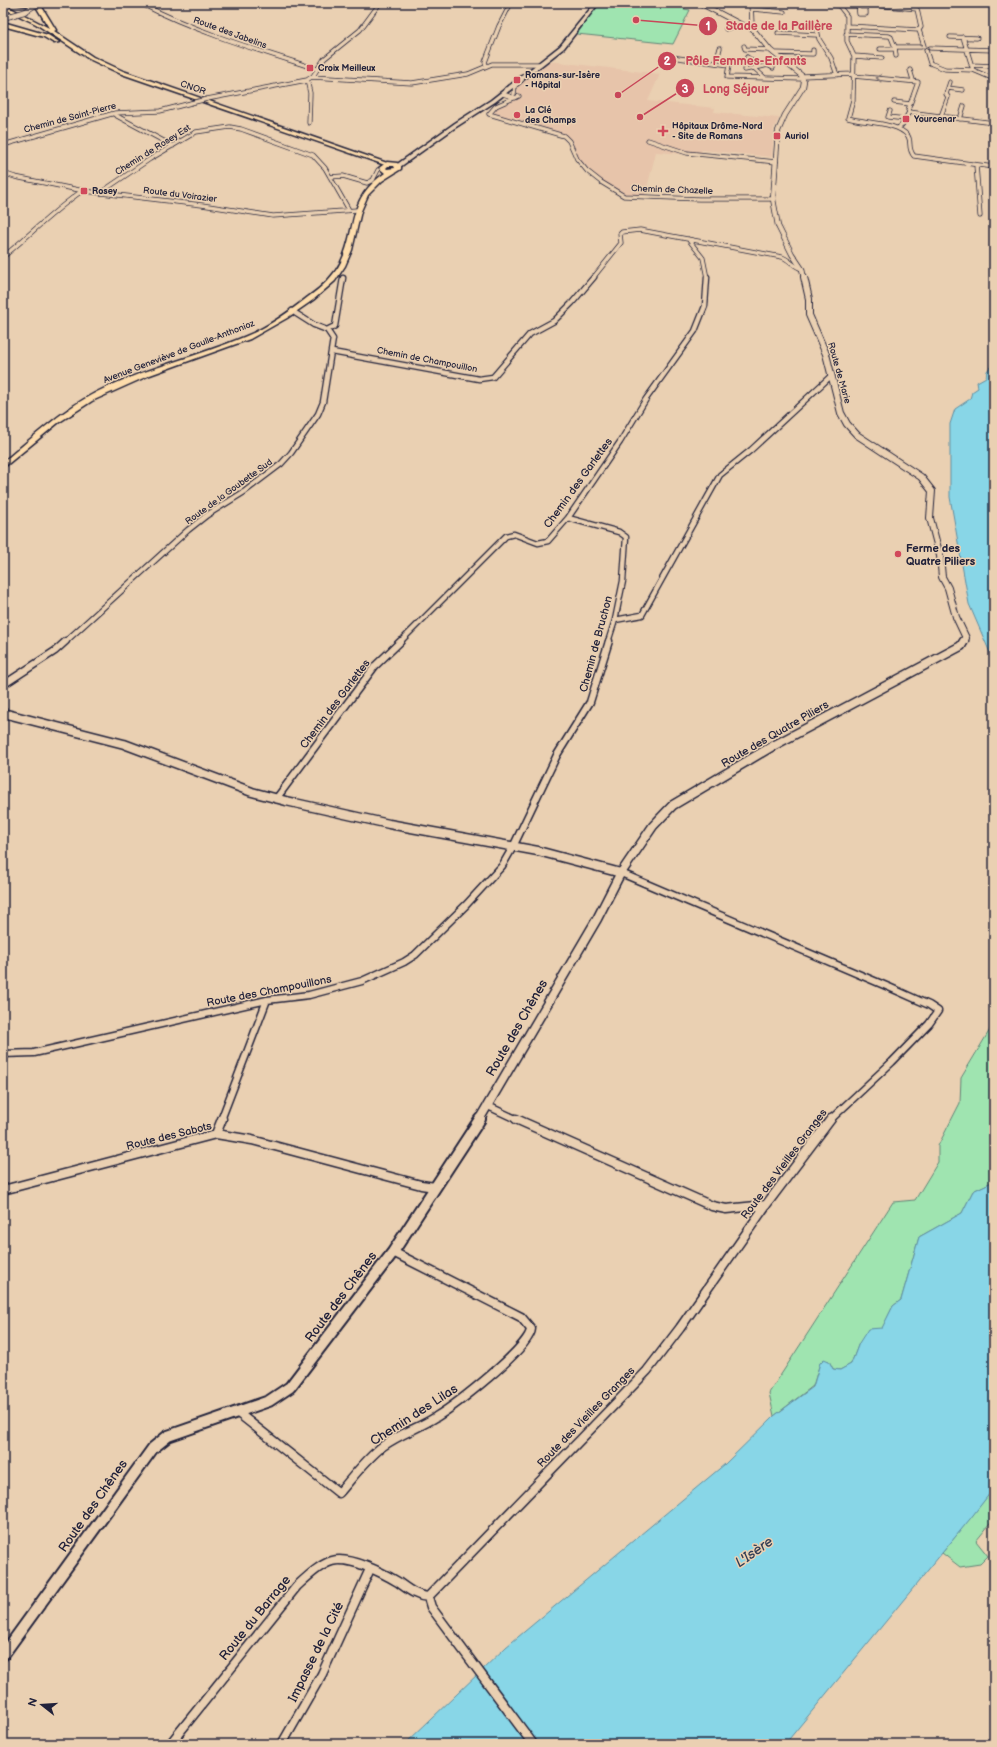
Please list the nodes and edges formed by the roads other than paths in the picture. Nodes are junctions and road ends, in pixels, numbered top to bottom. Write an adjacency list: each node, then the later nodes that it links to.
1 (10, 3): 11 (main road)
2 (140, 3): 59 (street, Route des Jabelins)
3 (380, 3): 59 (street)
4 (512, 3): 53 (street)
5 (597, 3): 49 (main road)
6 (700, 3): 18 (street)
7 (751, 3): 13 (street)
8 (834, 3): 20 (street)
9 (856, 4): 10 (street); 14 (street)
10 (887, 4): 23 (street)
11 (40, 6): 16 (street, bridge); 32 (main road)
12 (3, 8): 32 (main road, CNOR); 42 (main road, CNOR)
13 (752, 9): 15 (street); 19 (street)
14 (859, 11)
15 (784, 12)
16 (6, 18)
17 (3, 24): 42 (main road)
18 (740, 24): 19 (street); 21 (street)
19 (752, 26): 41 (street)
20 (848, 26): 23 (street); 27 (street)
21 (726, 29)
22 (816, 29): 26 (street)
23 (919, 30): 36 (street)
24 (778, 33): 25 (street)
25 (803, 34): 26 (street); 31 (street)
26 (817, 34): 39 (street)
27 (846, 34): 35 (street); 43 (street)
28 (950, 37): 29 (street)
29 (963, 37): 30 (street); 38 (street)
30 (977, 38)
31 (799, 39)
32 (70, 45): 94 (main road, CNOR)
33 (744, 46): 41 (street)
34 (720, 48): 51 (street)
35 (894, 48): 36 (street); 37 (street); 44 (street)
36 (925, 48): 38 (street); 62 (street)
37 (880, 49)
38 (967, 49): 40 (street); 54 (street)
39 (826, 50): 41 (street); 63 (street)
40 (994, 50)
41 (772, 51): 47 (street)
42 (75, 52): 94 (main road, CNOR)
43 (854, 56): 48 (street); 64 (street)
44 (896, 56)
45 (670, 57): 51 (street)
46 (747, 57): 56 (street)
47 (780, 58): 50 (street); 66 (street)
48 (882, 58)
49 (547, 59): 52 (main road); 70 (main road)
50 (800, 60)
51 (716, 62): 67 (street)
52 (540, 64): 53 (street); 75 (main road)
53 (486, 65): 65 (street)
54 (971, 65): 55 (street); 62 (street)
55 (994, 66)
56 (760, 67): 57 (street); 58 (street)
57 (754, 68): 60 (street); 67 (street)
58 (773, 68)
59 (317, 69): 65 (street)
60 (745, 70)
61 (910, 70): 71 (street)
62 (973, 70): 68 (street)
63 (837, 75): 64 (street); 66 (street)
64 (853, 75): 71 (street, one-way to 64); 88 (street)
65 (312, 77): 69 (street)
66 (803, 77): 67 (street); 92 (street, Route de Marie)
67 (764, 78)
68 (994, 79)
69 (307, 80): 82 (street, Chemin de Saint-Pierre, bridge); 86 (street)
70 (522, 80): 75 (main road); 76 (street)
71 (913, 80): 78 (street)
72 (950, 82): 73 (street)
73 (948, 88): 74 (street); 83 (street)
74 (964, 90)
75 (502, 94): 76 (street); 94 (main road, Avenue Geneviève de Gaulle-Anthonioz)
76 (514, 96): 102 (street, Chemin de Chazelle)
77 (894, 102): 78 (street)
78 (910, 104): 81 (street)
79 (964, 106): 85 (street)
80 (890, 111): 84 (street)
81 (909, 112): 83 (street); 84 (street)
82 (115, 113): 90 (street, Chemin de Saint-Pierre); 91 (street)
83 (941, 116): 85 (street)
84 (906, 119): 88 (street)
85 (960, 119): 87 (street)
86 (308, 123)
87 (994, 124)
88 (898, 128): 93 (street)
89 (648, 140): 92 (street)
90 (3, 144)
91 (173, 146): 98 (street, Chemin de Rosey Est); 101 (street, Chemin de Rosey Est)
92 (776, 162): 102 (street, Route de Marie)
93 (976, 165): 95 (street); 105 (street)
94 (387, 167): 96 (main road); 96 (main road, Avenue Geneviève de Gaulle-Anthonioz); 98 (street); 99 (main road, Avenue Geneviève de Gaulle-Anthonioz)
95 (994, 167)
96 (390, 172): 99 (main road, Avenue Geneviève de Gaulle-Anthonioz)
97 (3, 173): 100 (street, Route du Voirazier)
98 (330, 178): 103 (street, Chemin de Rosey Est)
99 (377, 181): 104 (main road, Avenue Geneviève de Gaulle-Anthonioz)
100 (82, 191): 101 (street, Route du Voirazier); 107 (street)
101 (100, 193): 103 (street, Route du Voirazier)
102 (773, 199): 108 (street, Route de Marie)
103 (349, 210): 104 (street, Route du Voirazier)
104 (357, 210): 110 (main road, Avenue Geneviève de Gaulle-Anthonioz)
105 (980, 216)
106 (688, 239): 108 (street); 112 (street, Chemin de Champouillon); 115 (street, Chemin des Garlettes)
107 (3, 257)
108 (802, 269): 113 (street, Route de Marie)
109 (343, 278): 111 (street)
110 (292, 311): 111 (street); 114 (main road, Avenue Geneviève de Gaulle-Anthonioz)
111 (327, 330): 112 (street, Route de la Goubette Sud)
112 (332, 352): 118 (street, Route de la Goubette Sud)
113 (832, 375): 116 (street); 117 (street, Route de Marie)
114 (3, 466)
115 (568, 518): 116 (street, Chemin de Bruchon); 120 (street, Chemin des Garlettes)
116 (615, 620): 121 (street, Chemin de Bruchon)
117 (964, 642): 122 (street, Route des Quatre Piliers)
118 (3, 685)
119 (3, 713): 120 (street)
120 (276, 799): 121 (street)
121 (513, 847): 122 (street); 123 (street, Route des Champouillons)
122 (621, 873): 125 (street, Route des Chênes); 129 (street, Route des Vieilles Granges)
123 (267, 1000): 124 (street, Route des Champouillons); 126 (street)
124 (3, 1054)
125 (488, 1106): 127 (street, Route des Chênes); 129 (street)
126 (216, 1134): 127 (street, Route des Sabots); 128 (street, Route des Sabots)
127 (435, 1187): 130 (street, Route des Chênes)
128 (3, 1190)
129 (766, 1205): 133 (street, Route des Vieilles Granges)
130 (392, 1252): 131 (street, Route des Chênes); 131 (street, Chemin des Lilas)
131 (237, 1412): 134 (street, Route des Chênes)
132 (370, 1569): 133 (street, Route du Barrage); 135 (street, Route du Barrage); 136 (street, Impasse de la Cité)
133 (428, 1597): 137 (street)
134 (3, 1655)
135 (170, 1744)
136 (282, 1744)
137 (533, 1744)

